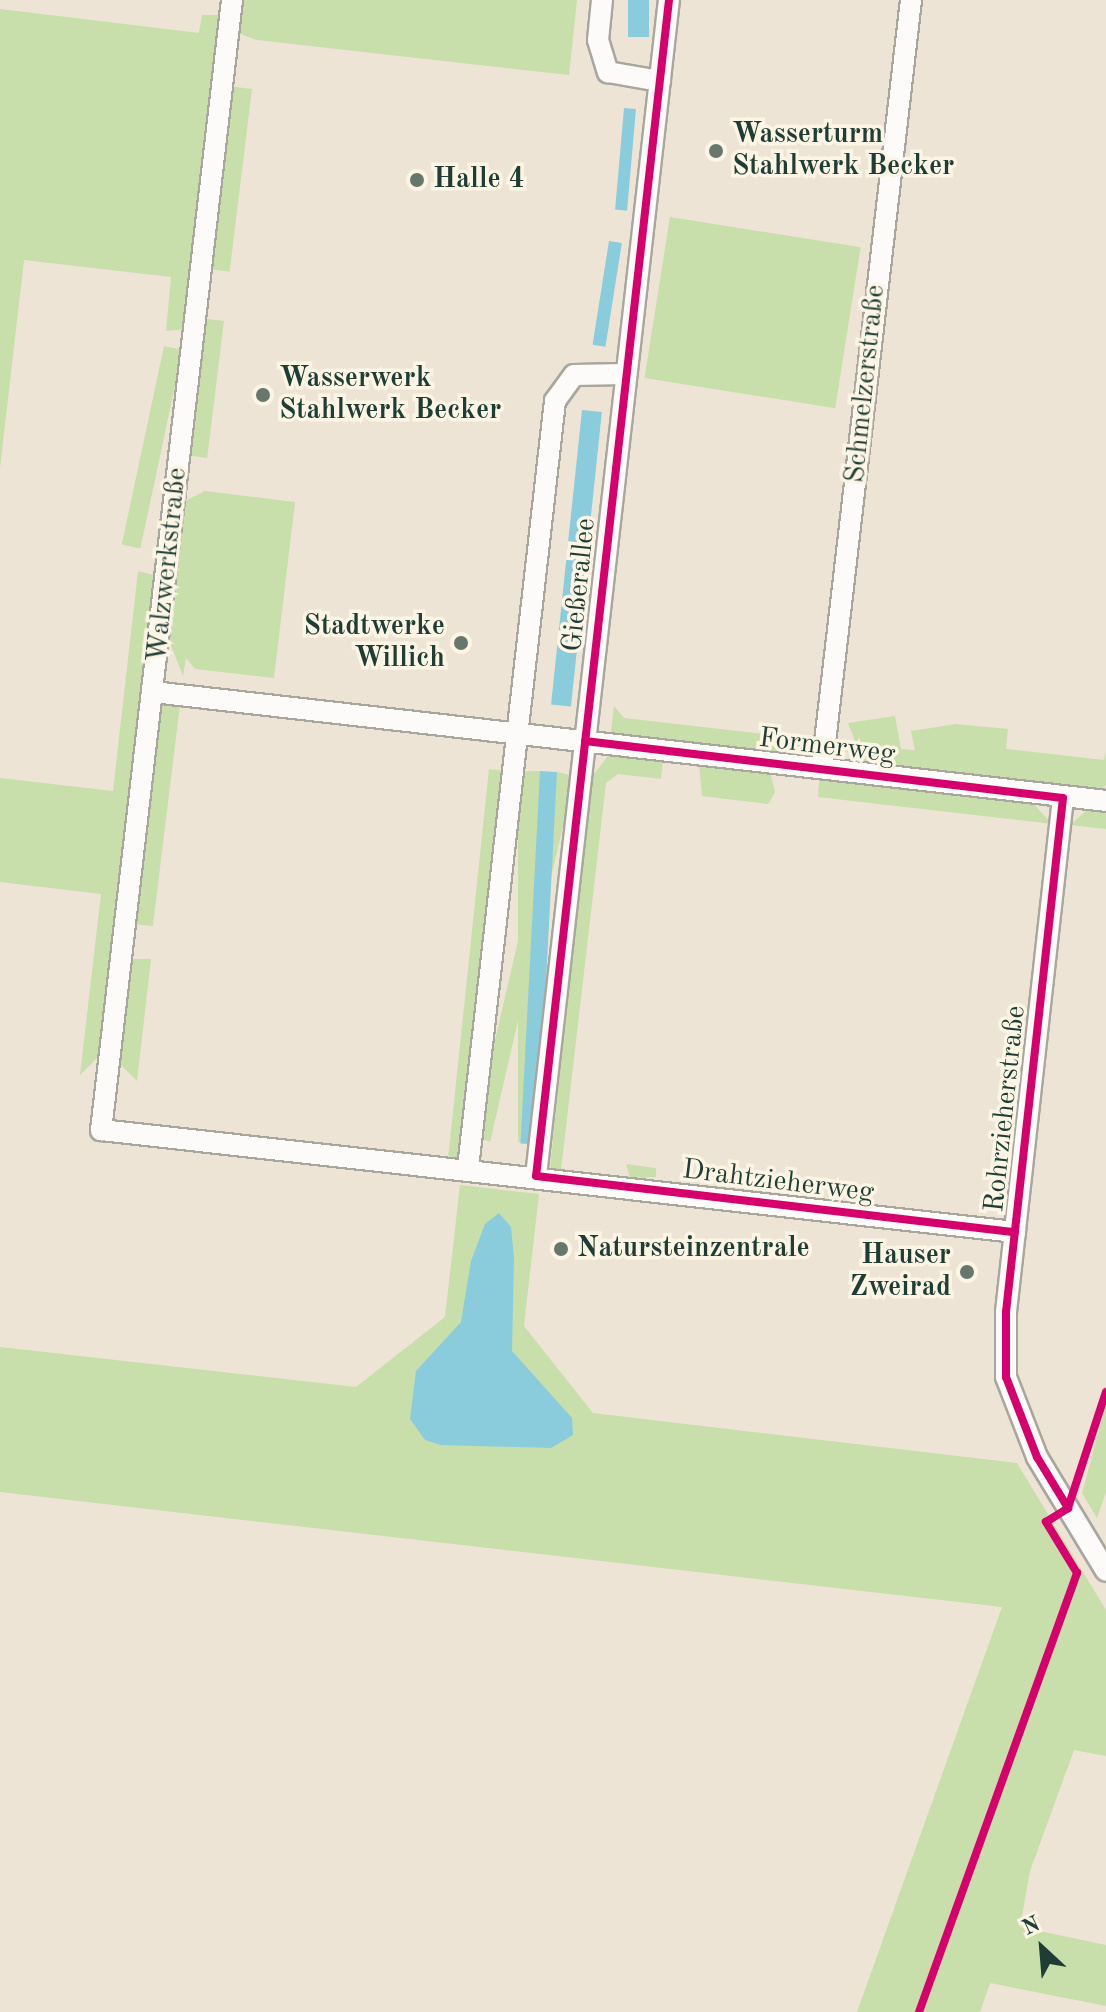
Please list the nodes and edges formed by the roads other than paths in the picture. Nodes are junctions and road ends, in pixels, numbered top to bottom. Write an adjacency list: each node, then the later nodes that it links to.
1 (232, 0): 7 (street, Walzwerkstraße)
2 (602, 0): 5 (street)
3 (669, 0): 5 (street, Gießerallee)
4 (911, 0): 10 (street, Schmelzerstraße)
5 (660, 81): 6 (street, Gießerallee)
6 (625, 374): 8 (street, Gießerallee); 9 (street, Gießerallee)
7 (153, 692): 8 (street, Formerweg); 13 (street, Walzwerkstraße)
8 (517, 734): 9 (street, Formerweg); 14 (street, Gießerallee)
9 (585, 741): 10 (street, Formerweg); 15 (street, Gießerallee)
10 (822, 768): 11 (street, Formerweg)
11 (1063, 798): 12 (street, Formerweg); 16 (street, Rohrzieherstraße)
12 (1106, 801)
13 (101, 1130): 14 (street, Drahtzieherweg)
14 (468, 1168): 15 (street, Drahtzieherweg)
15 (536, 1176): 16 (street, Drahtzieherweg)
16 (1015, 1232): 17 (street, Rohrzieherstraße)
17 (1106, 1571)

